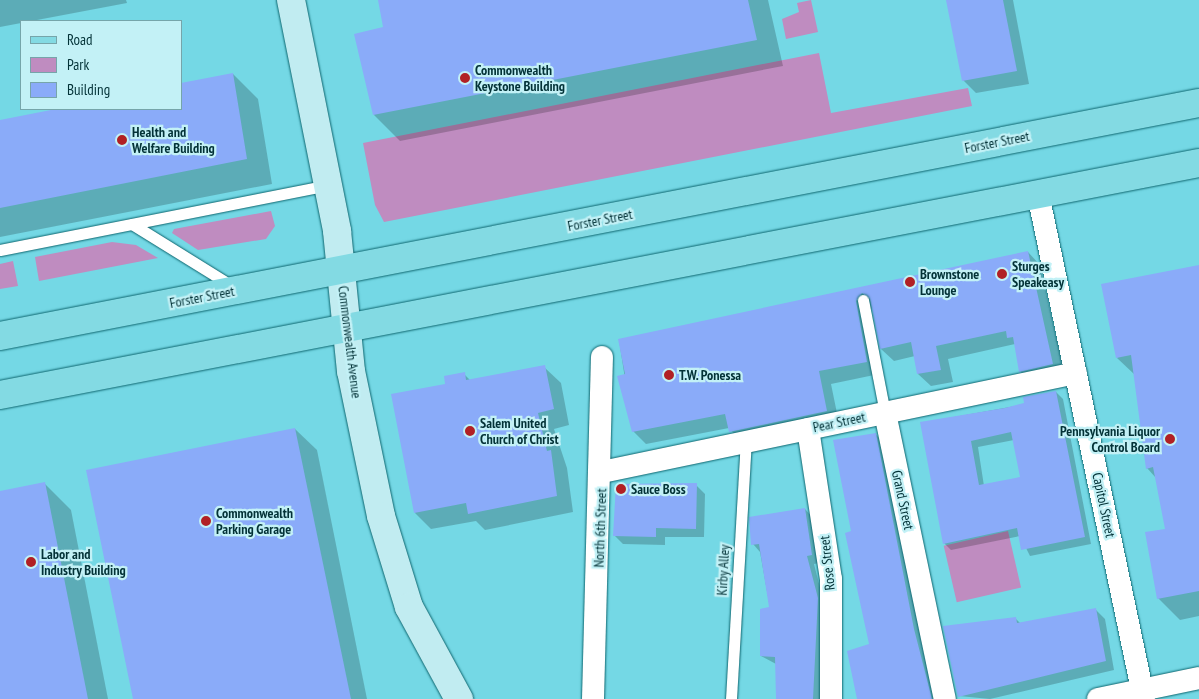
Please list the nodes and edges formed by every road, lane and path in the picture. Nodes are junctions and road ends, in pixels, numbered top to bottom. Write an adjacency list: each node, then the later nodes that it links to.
1 (291, 0): 4 (main road, Commonwealth Avenue)
2 (1199, 103): 8 (main road, Forster Street)
3 (1199, 163): 5 (main road)
4 (327, 184): 6 (lane); 8 (main road, Commonwealth Avenue)
5 (1038, 194): 11 (main road); 14 (street, Capitol Street)
6 (132, 224): 7 (lane); 9 (lane)
7 (0, 250)
8 (341, 270): 9 (main road, Forster Street); 11 (main road, Commonwealth Avenue)
9 (238, 290): 12 (main road, Forster Street)
10 (863, 300): 16 (lane, Grand Street)
11 (347, 328): 15 (main road); 22 (main road, Commonwealth Avenue)
12 (0, 336)
13 (602, 357): 19 (street, North 6th Street)
14 (1076, 373): 16 (street, Pear Street); 21 (street, Capitol Street)
15 (0, 395)
16 (885, 413): 17 (street, Pear Street); 26 (street, Grand Street)
17 (808, 429): 18 (street, Pear Street); 25 (street, Rose Street)
18 (746, 442): 19 (street, Pear Street); 24 (lane, Kirby Alley)
19 (602, 472): 23 (street, North 6th Street)
20 (1199, 678): 21 (street)
21 (1144, 694): 27 (street)
22 (459, 699)
23 (593, 699)
24 (731, 699)
25 (831, 699)
26 (945, 699)
27 (1098, 699)

